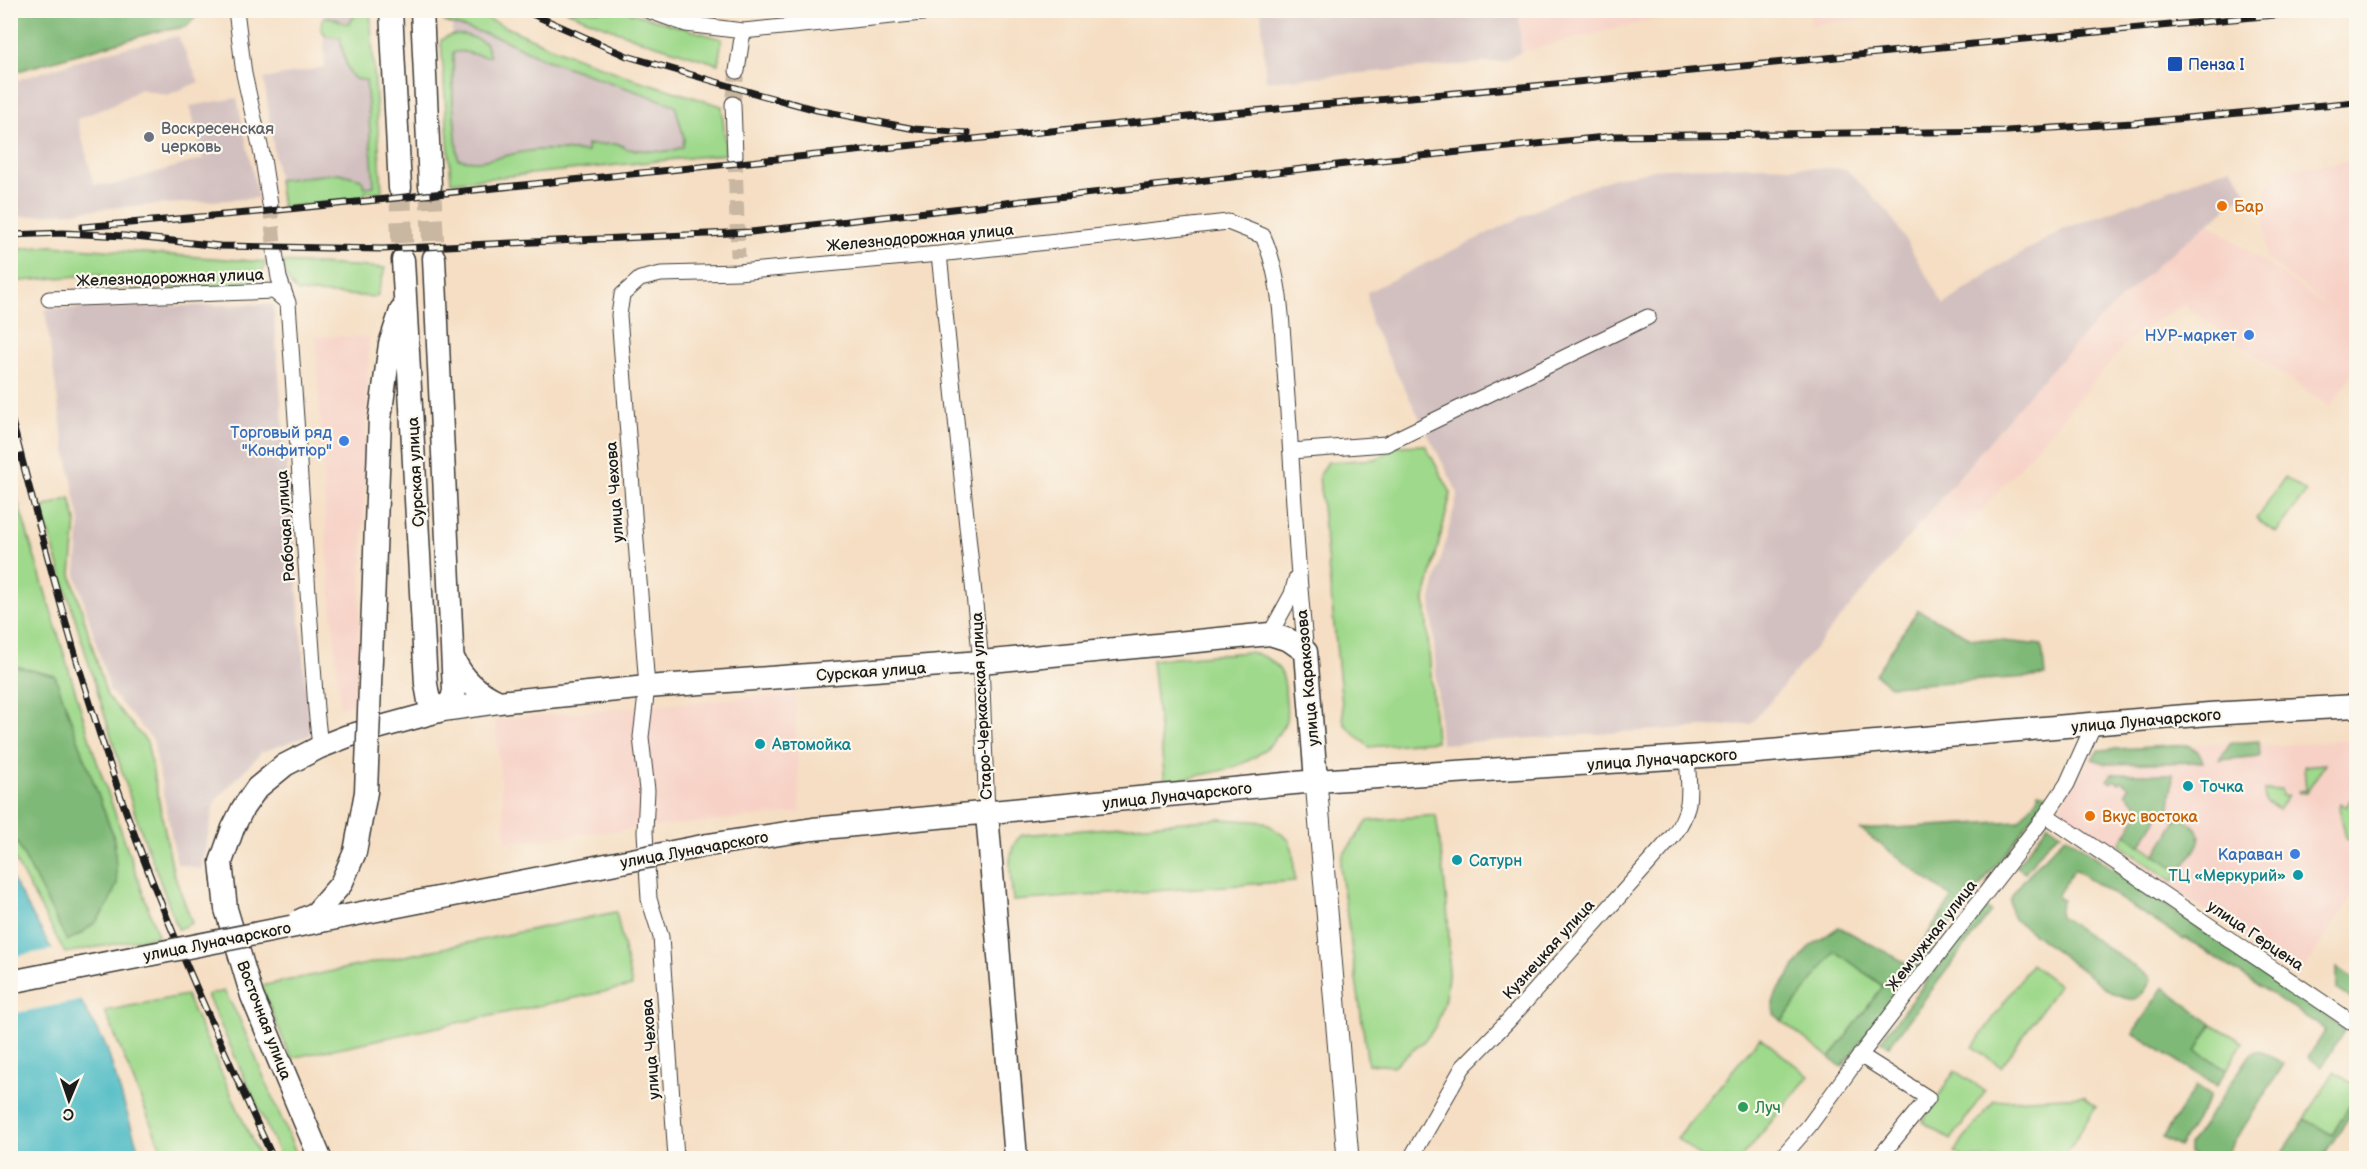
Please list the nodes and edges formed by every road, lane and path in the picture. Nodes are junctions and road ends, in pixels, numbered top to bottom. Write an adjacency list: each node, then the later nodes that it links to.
1 (236, 10): 13 (street)
2 (391, 10): 12 (main road)
3 (422, 10): 11 (main road)
4 (647, 10): 7 (street)
5 (952, 10): 6 (street)
6 (923, 11): 7 (street)
7 (743, 31): 8 (street)
8 (737, 71)
9 (733, 104): 10 (street)
10 (735, 156)
11 (430, 186)
12 (400, 188)
13 (270, 204)
14 (1228, 222): 16 (street, Железнодорожная улица); 24 (street, улица Каракозова)
15 (275, 252): 22 (street, Рабочая улица)
16 (939, 254): 20 (street, Железнодорожная улица); 29 (street, Старо-Черкасская улица)
17 (434, 258): 28 (main road, Сурская улица)
18 (403, 260): 19 (main road, Сурская улица)
19 (406, 295): 30 (main road, Сурская улица); 42 (main road, bridge)
20 (622, 295): 31 (street, улица Чехова)
21 (50, 299): 22 (street, Железнодорожная улица)
22 (288, 303): 37 (street, Рабочая улица)
23 (1648, 317): 24 (street)
24 (1291, 452): 25 (street, улица Каракозова)
25 (1297, 573): 26 (street); 27 (street, улица Каракозова)
26 (1270, 634): 27 (main road, Сурская улица); 29 (main road, Сурская улица)
27 (1306, 652): 39 (main road, улица Каракозова)
28 (452, 657): 32 (main road); 34 (main road, Сурская улица)
29 (981, 663): 31 (main road, Сурская улица); 40 (street, Старо-Черкасская улица)
30 (426, 684): 34 (main road, Сурская улица); 35 (main road, Сурская улица)
31 (646, 687): 32 (main road, Сурская улица); 47 (street, улица Чехова)
32 (499, 702): 34 (main road, Восточная улица)
33 (2356, 706): 36 (main road, улица Луначарского)
34 (443, 710): 35 (main road, Восточная улица)
35 (406, 721): 37 (main road, Восточная улица)
36 (2094, 724): 38 (main road, улица Луначарского); 41 (street, Жемчужная улица)
37 (321, 747): 46 (main road, Восточная улица)
38 (1687, 757): 39 (main road, улица Луначарского); 50 (street, Кузнецкая улица)
39 (1316, 781): 40 (main road, улица Луначарского); 49 (main road, улица Каракозова)
40 (987, 814): 42 (main road, улица Луначарского, bridge); 48 (main road, Старо-Черкасская улица)
41 (2046, 814): 44 (street, улица Герцена); 45 (street, Жемчужная улица)
42 (281, 929): 43 (main road, улица Луначарского, bridge)
43 (10, 982)
44 (2356, 1025)
45 (1860, 1055): 51 (street, Жемчужная улица); 52 (street)
46 (320, 1158)
47 (676, 1158)
48 (1016, 1158)
49 (1348, 1158)
50 (1411, 1158)
51 (1781, 1158)
52 (1879, 1158)

